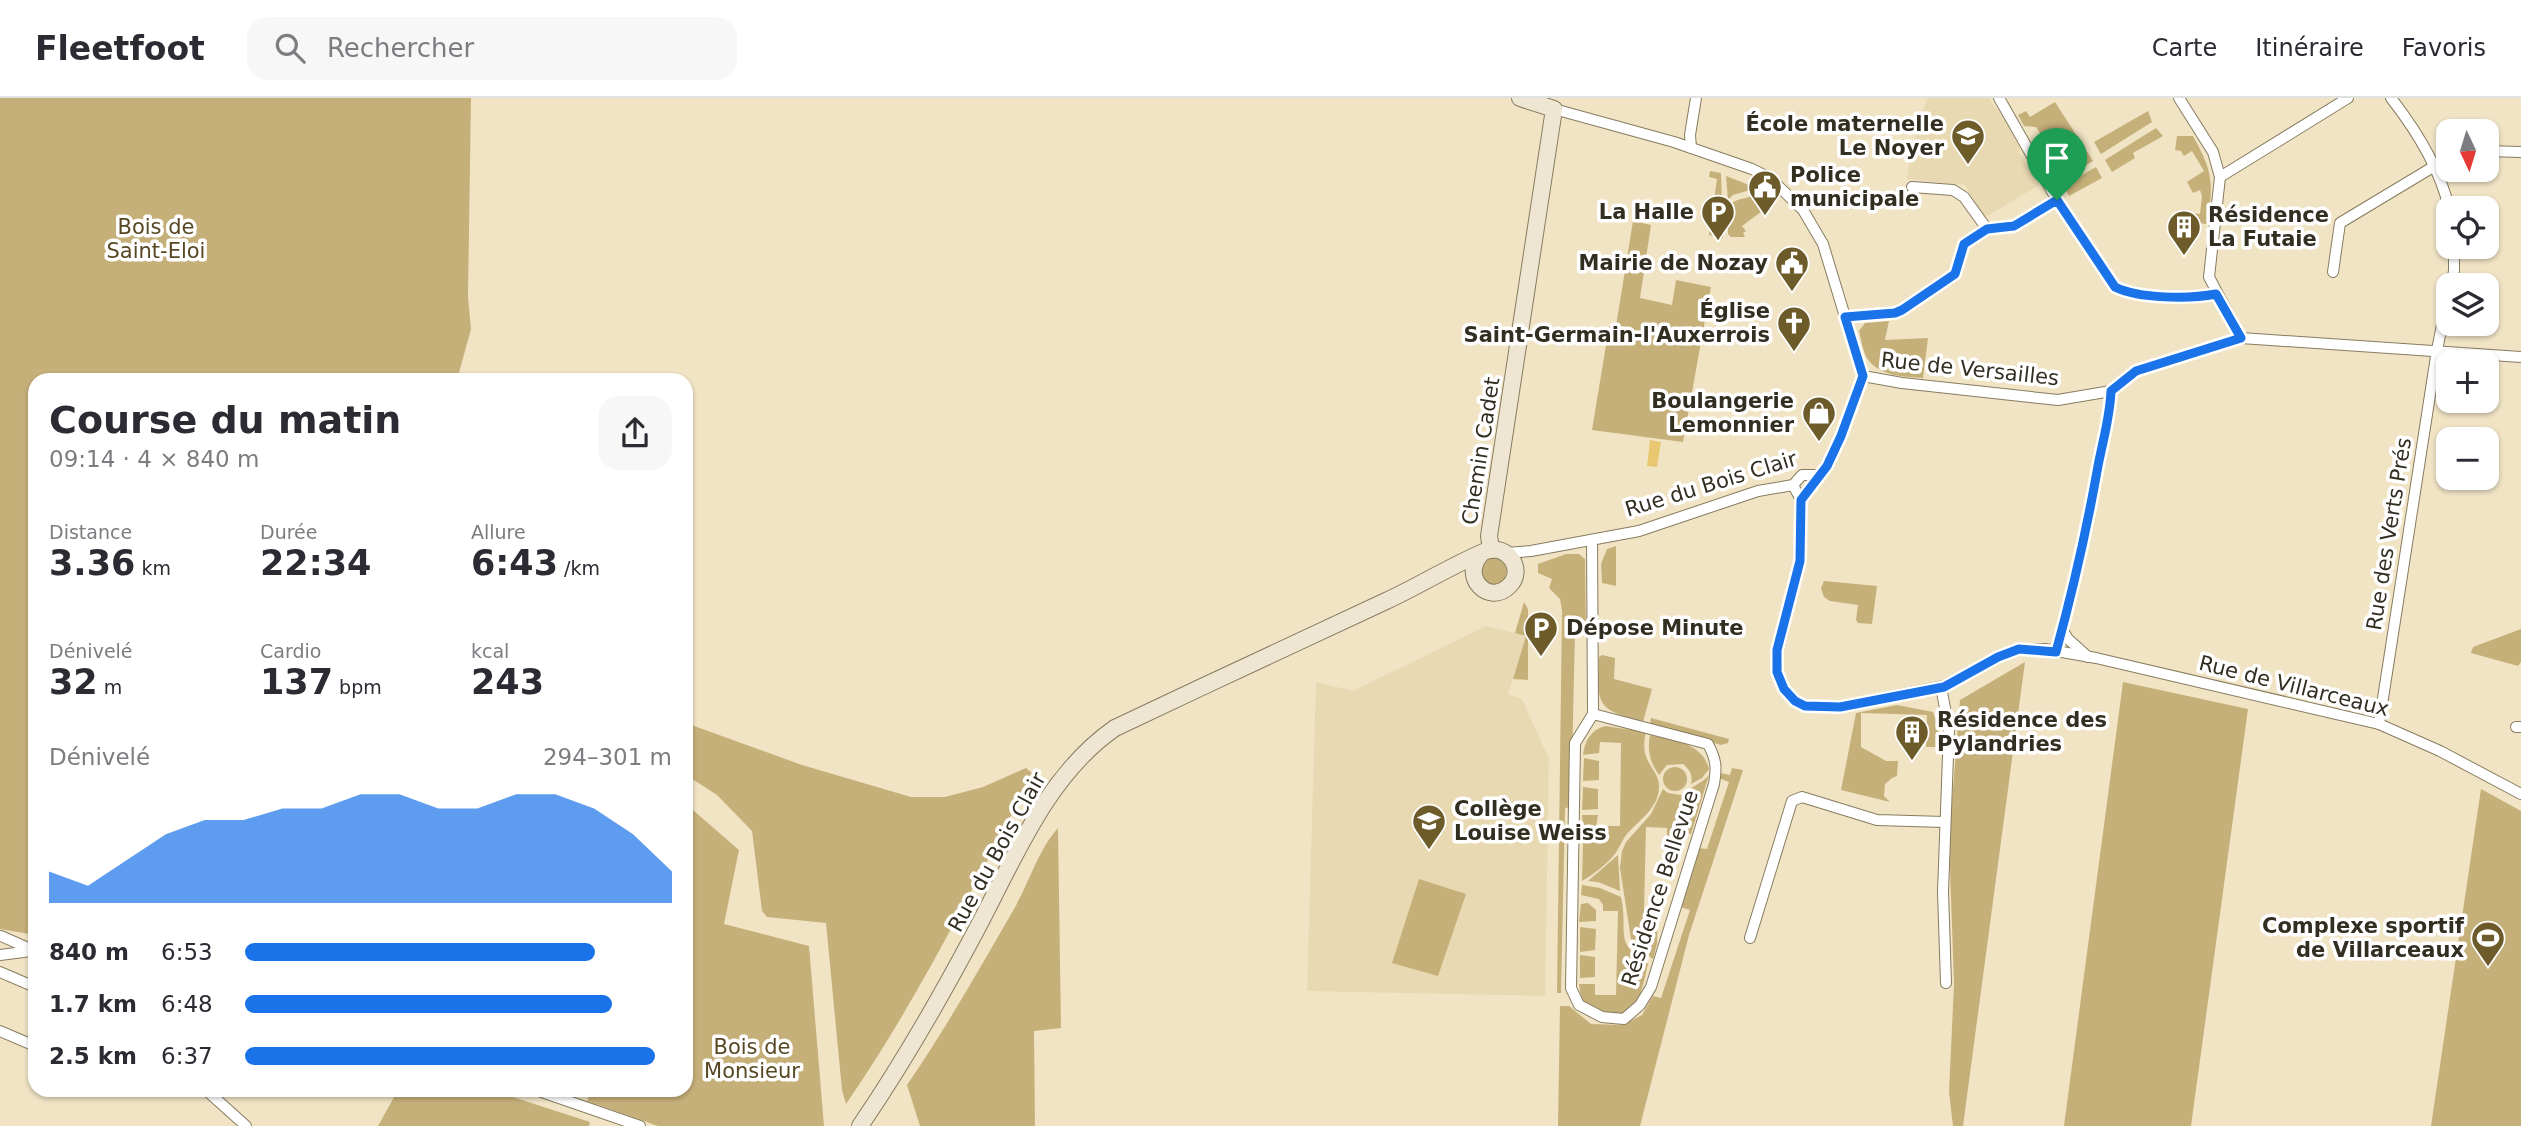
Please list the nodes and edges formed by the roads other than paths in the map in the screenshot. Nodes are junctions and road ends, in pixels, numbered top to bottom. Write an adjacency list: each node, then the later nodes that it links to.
1 (1520, 98): 7 (street)
2 (1696, 98): 8 (street)
3 (2000, 98): 15 (street)
4 (2179, 98): 12 (street)
5 (2348, 98): 12 (street)
6 (2391, 98): 11 (street)
7 (1554, 109): 8 (street); 32 (street, Chemin Cadet)
8 (1691, 148): 19 (street)
9 (2499, 151): 10 (street)
10 (2521, 152)
11 (2434, 164): 14 (street); 17 (street)
12 (2220, 177): 18 (street)
13 (1912, 187): 16 (street)
14 (2446, 196)
15 (2056, 198): 16 (street); 18 (street)
16 (1987, 229): 19 (street)
17 (2333, 272)
18 (2216, 294): 20 (street)
19 (1845, 317): 25 (street)
20 (2241, 338): 21 (street, Rue de Versailles); 26 (street, Rue de Versailles)
21 (2436, 351)
22 (2499, 355): 24 (street, Rue de Versailles)
23 (2436, 357): 41 (street, Rue des Verts Prés)
24 (2521, 357)
25 (1863, 376): 26 (street, Rue de Versailles); 27 (street, Rue du Bois Clair)
26 (2111, 391): 36 (street)
27 (1820, 475): 28 (street, Rue du Bois Clair); 29 (street)
28 (1793, 485): 29 (street); 30 (street, Rue du Bois Clair)
29 (1801, 500): 39 (street, Rue de Villarceaux)
30 (1592, 540): 31 (street, Rue du Bois Clair); 40 (street)
31 (1531, 551): 32 (street, Rue du Bois Clair); 33 (street)
32 (1493, 552): 33 (street); 34 (street); 35 (street, Rue du Bois Clair)
33 (1516, 568): 34 (street)
34 (1474, 578): 35 (street, Rue du Bois Clair)
35 (1430, 581): 59 (street, Rue du Bois Clair)
36 (2062, 629): 37 (street); 38 (street)
37 (2056, 652): 38 (street, Rue de Villarceaux); 39 (street, Rue de Villarceaux)
38 (2088, 657): 41 (street, Rue de Villarceaux)
39 (1941, 687): 43 (street)
40 (1593, 714): 40 (street, Résidence Bellevue)
41 (2379, 724): 42 (street, Rue de Villarceaux)
42 (2521, 794)
43 (1944, 822): 45 (street); 51 (street)
44 (0, 936): 46 (street); 48 (street)
45 (1750, 937)
46 (28, 948)
47 (28, 952): 48 (street)
48 (0, 955)
49 (0, 962): 50 (street)
50 (4, 973): 52 (street)
51 (1946, 983)
52 (28, 984)
53 (0, 1031): 54 (street)
54 (28, 1043)
55 (214, 1097): 57 (street)
56 (556, 1097): 58 (street)
57 (246, 1126)
58 (640, 1126)
59 (860, 1126)

